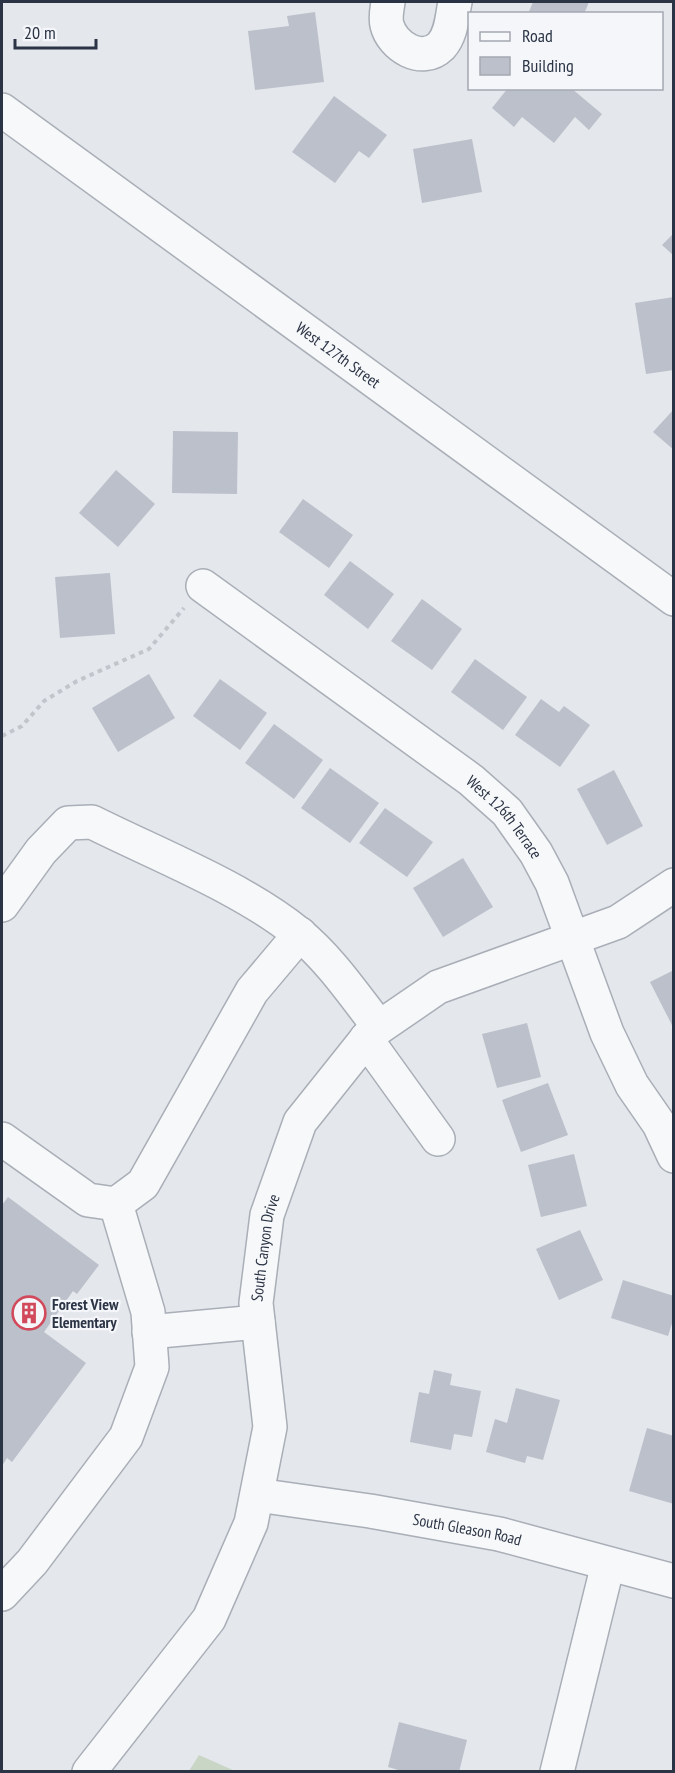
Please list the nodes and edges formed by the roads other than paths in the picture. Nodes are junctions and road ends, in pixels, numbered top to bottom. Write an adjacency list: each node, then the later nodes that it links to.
1 (388, 2): 2 (street)
2 (455, 2)
3 (2, 110): 5 (street, West 127th Street)
4 (203, 586): 9 (street, West 126th Terrace)
5 (674, 599)
6 (671, 880): 9 (street, South Canyon Drive)
7 (2, 905): 8 (street)
8 (300, 934): 10 (street); 14 (street)
9 (573, 938): 10 (street, South Canyon Drive); 13 (street, West 126th Terrace)
10 (372, 1033): 12 (street); 15 (street, South Canyon Drive)
11 (2, 1139): 14 (street)
12 (438, 1139)
13 (674, 1156)
14 (116, 1203): 16 (street)
15 (258, 1322): 16 (street); 17 (street, South Canyon Drive)
16 (149, 1332): 20 (street)
17 (257, 1495): 18 (street, South Gleason Road); 21 (street, South Canyon Drive)
18 (608, 1563): 19 (street, South Gleason Road); 22 (street)
19 (674, 1581)
20 (2, 1594)
21 (89, 1772)
22 (558, 1772)

